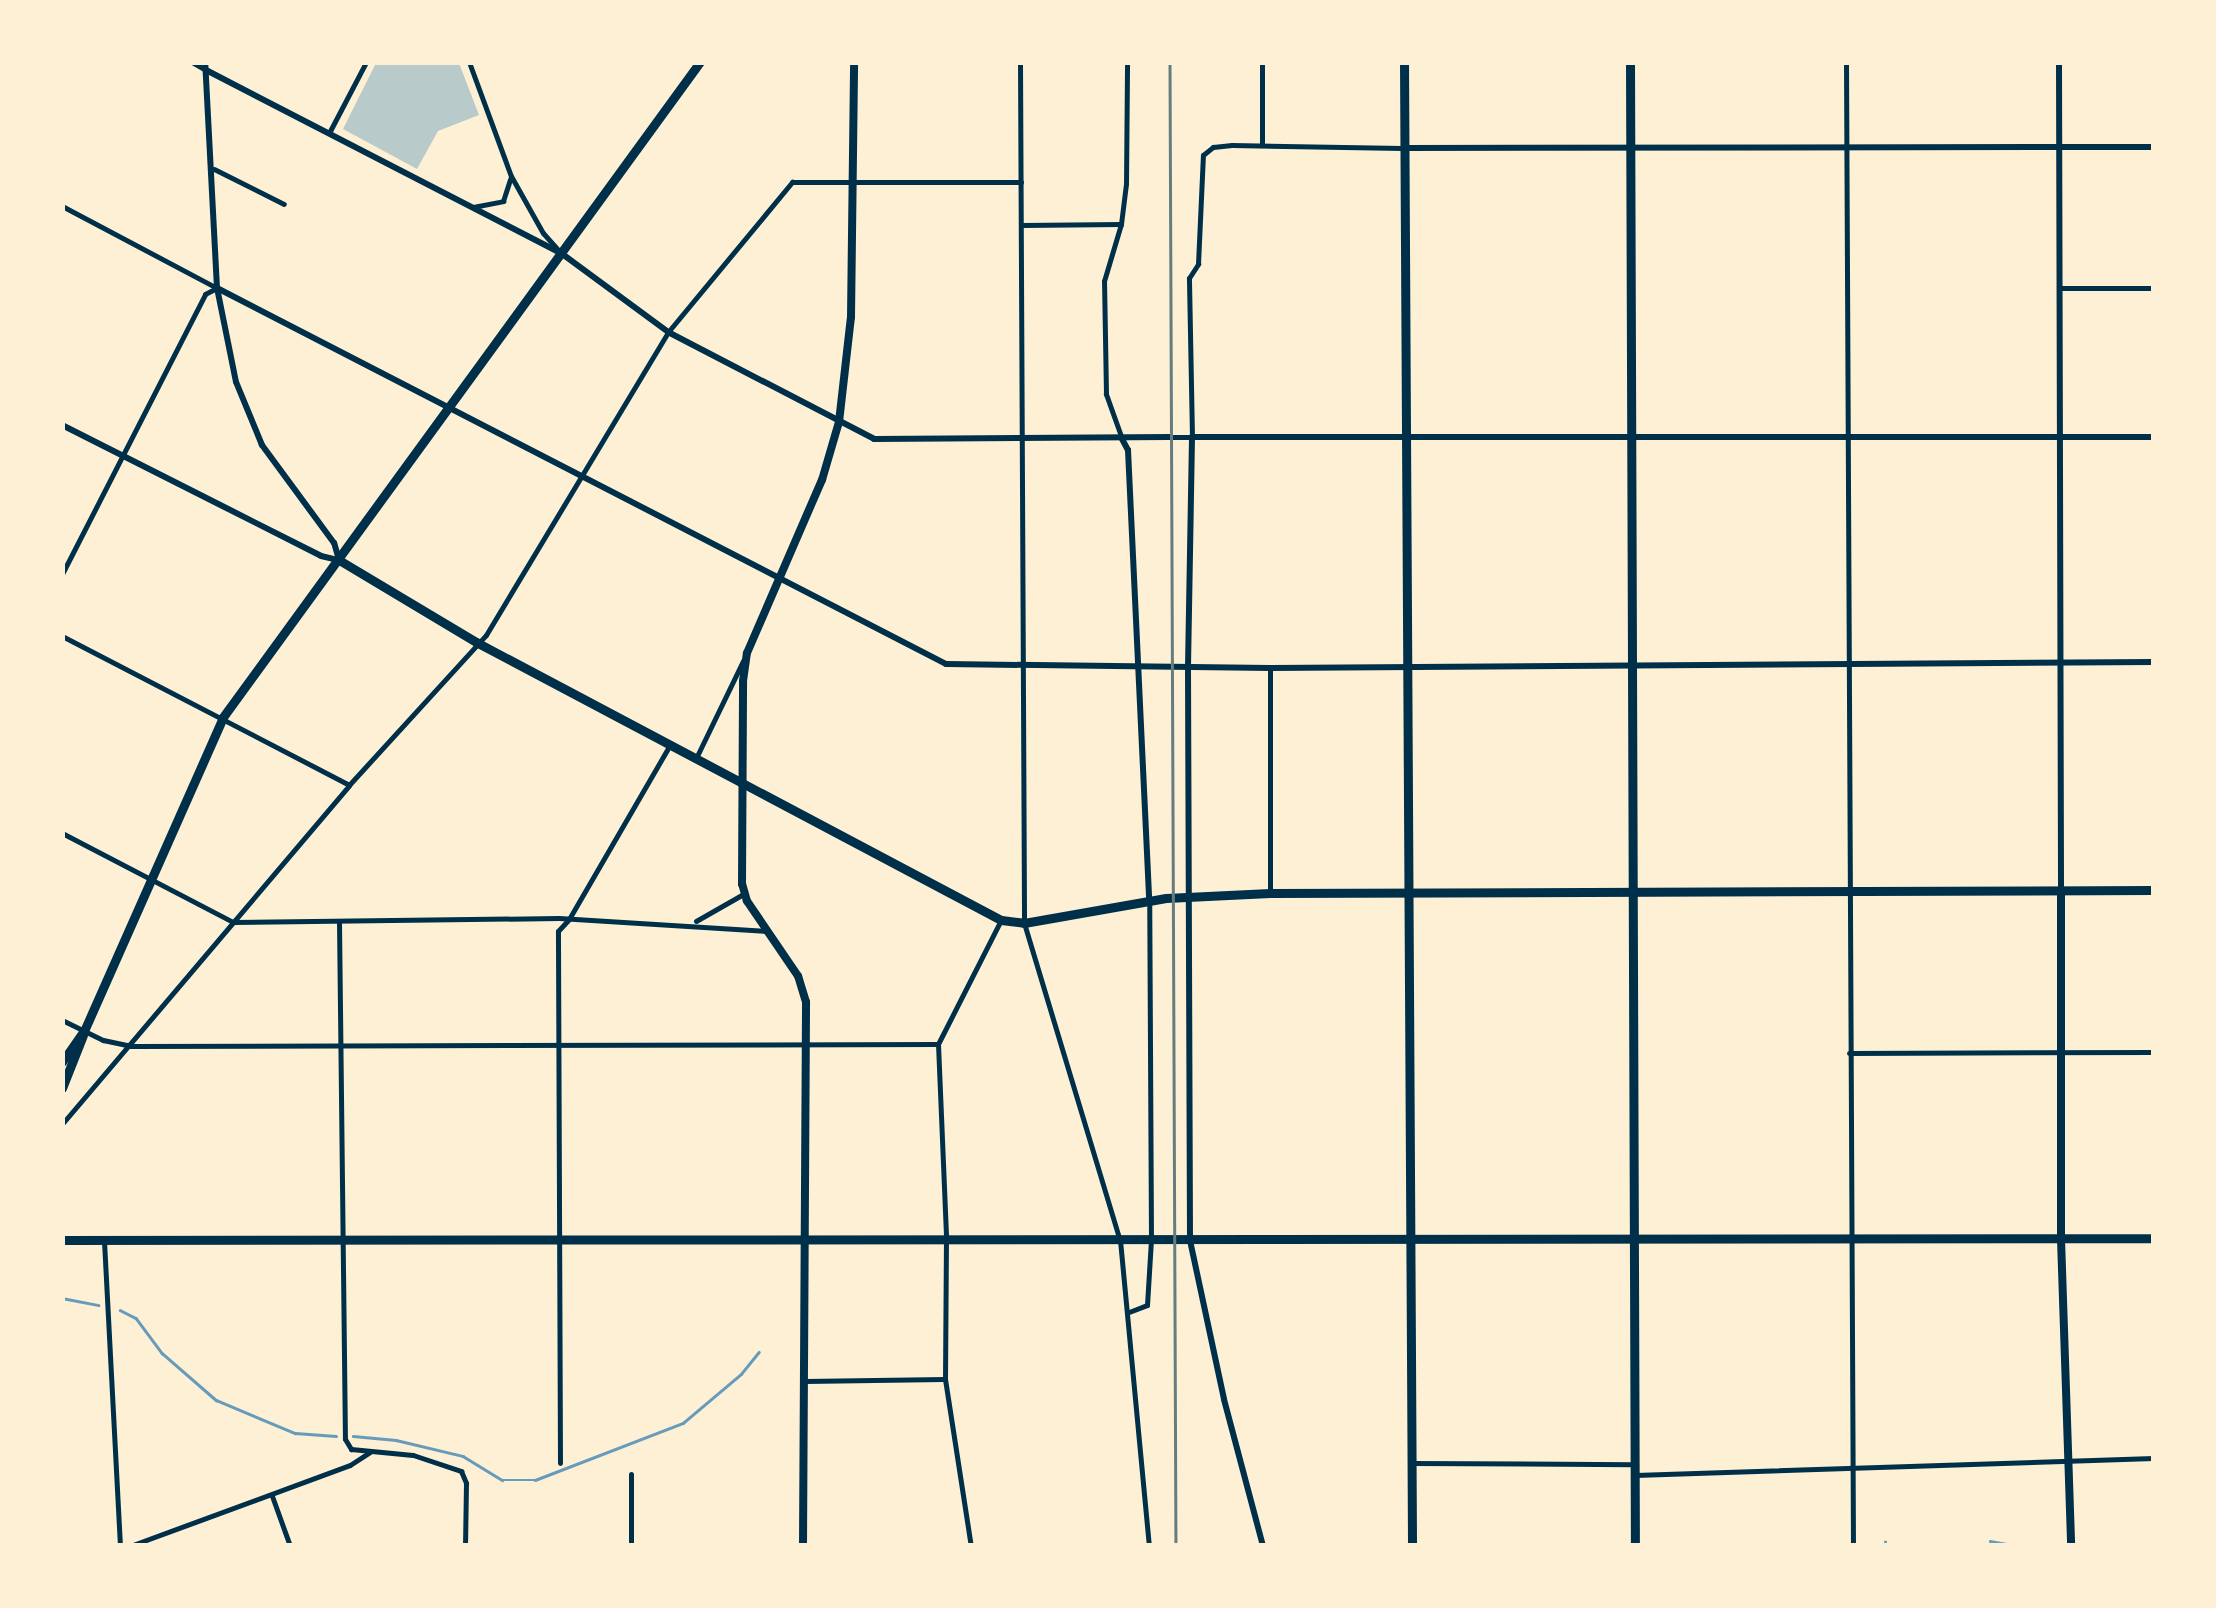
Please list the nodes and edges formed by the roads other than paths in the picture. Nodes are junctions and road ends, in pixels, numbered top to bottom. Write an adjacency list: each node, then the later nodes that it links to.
1 (192, 62): 13 (street)
2 (366, 62): 14 (street)
3 (469, 62): 22 (street)
4 (700, 62): 30 (main road)
5 (854, 62): 23 (main road)
6 (1020, 62): 24 (street)
7 (1128, 62): 28 (street)
8 (1262, 62): 15 (street)
9 (1404, 62): 18 (main road)
10 (1630, 62): 20 (main road)
11 (1846, 62): 19 (street)
12 (2059, 62): 16 (street)
13 (205, 66): 14 (street); 21 (street)
14 (330, 132): 27 (street)
15 (1262, 145): 18 (street); 41 (street)
16 (2060, 147): 17 (street); 19 (street); 32 (street)
17 (2154, 147)
18 (1406, 148): 20 (street); 45 (main road)
19 (1846, 148): 20 (street); 39 (street)
20 (1631, 149): 46 (main road)
21 (214, 170): 25 (street); 31 (street)
22 (510, 176): 27 (street); 30 (street)
23 (851, 182): 24 (street); 34 (street); 36 (main road)
24 (1020, 182): 29 (street)
25 (284, 204)
26 (62, 206): 31 (street)
27 (472, 208): 30 (street)
28 (1121, 224): 29 (street); 38 (street)
29 (1022, 225): 44 (street)
30 (561, 253): 34 (street); 35 (main road)
31 (218, 288): 35 (street); 47 (street); 49 (street)
32 (2059, 288): 33 (street); 42 (street)
33 (2154, 288)
34 (668, 332): 36 (street); 48 (street)
35 (448, 409): 48 (street); 49 (main road)
36 (840, 422): 44 (street); 51 (main road)
37 (62, 425): 47 (street)
38 (1120, 436): 40 (street); 44 (street); 60 (street)
39 (1846, 436): 42 (street); 46 (street); 57 (street)
40 (1170, 437): 41 (street)
41 (1192, 437): 45 (street); 61 (street)
42 (2060, 437): 43 (street); 58 (street)
43 (2154, 437)
44 (1024, 438): 59 (street)
45 (1407, 438): 46 (street); 62 (main road)
46 (1632, 438): 56 (main road)
47 (124, 456): 49 (street); 50 (street)
48 (580, 478): 51 (street); 53 (street)
49 (339, 560): 53 (main road); 64 (main road)
50 (62, 574)
51 (779, 578): 54 (main road); 59 (street)
52 (62, 636): 64 (street)
53 (476, 642): 65 (main road); 68 (street)
54 (747, 654): 66 (street); 67 (main road)
55 (2154, 662): 58 (street)
56 (1632, 664): 57 (street); 62 (street); 77 (main road)
57 (1848, 664): 58 (street); 71 (street)
58 (2060, 664): 73 (street)
59 (1024, 666): 60 (street); 85 (street)
60 (1140, 666): 61 (street); 79 (street)
61 (1188, 667): 63 (street); 78 (street)
62 (1407, 667): 63 (street); 76 (main road)
63 (1270, 668): 75 (street)
64 (223, 718): 68 (street); 70 (main road)
65 (671, 743): 66 (main road); 80 (street)
66 (697, 756): 67 (main road)
67 (742, 779): 74 (main road); 81 (main road)
68 (350, 784): 82 (street)
69 (62, 834): 70 (street)
70 (152, 880): 82 (street); 88 (main road)
71 (1849, 890): 73 (main road); 77 (main road); 96 (street)
72 (2154, 890): 73 (main road)
73 (2061, 891): 94 (main road)
74 (745, 893): 84 (street); 86 (main road)
75 (1270, 893): 76 (main road); 78 (main road)
76 (1410, 893): 77 (main road); 100 (main road)
77 (1633, 894): 102 (main road)
78 (1188, 896): 79 (main road); 112 (street)
79 (1148, 899): 85 (main road); 111 (street)
80 (569, 919): 83 (street); 84 (street); 90 (street)
81 (1001, 920): 85 (main road); 89 (street)
82 (233, 922): 83 (street); 92 (street)
83 (339, 922): 93 (street)
84 (690, 923): 86 (street)
85 (1024, 924): 110 (street)
86 (768, 931): 91 (main road)
87 (62, 1020): 88 (street)
88 (84, 1030): 92 (street); 97 (main road); 98 (main road)
89 (938, 1044): 91 (street); 101 (street)
90 (556, 1045): 91 (street); 93 (street); 107 (street)
91 (809, 1045): 104 (main road)
92 (132, 1046): 93 (street); 99 (street)
93 (342, 1049): 109 (street)
94 (2062, 1052): 95 (street); 96 (street); 105 (main road)
95 (2154, 1052)
96 (1849, 1053): 103 (street)
97 (62, 1062)
98 (62, 1088)
99 (62, 1124)
100 (1408, 1236): 102 (main road); 112 (main road); 121 (main road)
101 (946, 1237): 104 (main road); 110 (main road); 115 (street)
102 (1635, 1237): 103 (main road); 122 (main road)
103 (1851, 1237): 105 (main road); 123 (street)
104 (806, 1238): 107 (main road); 116 (main road)
105 (2061, 1238): 106 (main road); 119 (main road)
106 (2154, 1238)
107 (560, 1239): 109 (main road); 120 (street)
108 (62, 1240): 113 (main road)
109 (344, 1240): 113 (main road); 117 (street)
110 (1120, 1240): 111 (main road); 114 (street)
111 (1151, 1240): 112 (main road); 114 (street)
112 (1190, 1240): 134 (street)
113 (104, 1241): 126 (street)
114 (1128, 1312): 133 (street)
115 (945, 1379): 116 (street); 132 (street)
116 (802, 1382): 131 (main road)
117 (373, 1450): 125 (street); 129 (street)
118 (2154, 1458): 119 (street)
119 (2070, 1460): 123 (street); 138 (main road)
120 (560, 1463)
121 (1412, 1464): 122 (street); 135 (main road)
122 (1635, 1469): 123 (street); 136 (main road)
123 (1851, 1469): 137 (street)
124 (631, 1474): 130 (street)
125 (272, 1496): 127 (street); 128 (street)
126 (120, 1546)
127 (130, 1546)
128 (290, 1546)
129 (465, 1546)
130 (631, 1546)
131 (803, 1546)
132 (971, 1546)
133 (1149, 1546)
134 (1263, 1546)
135 (1412, 1546)
136 (1635, 1546)
137 (1852, 1546)
138 (2071, 1546)

